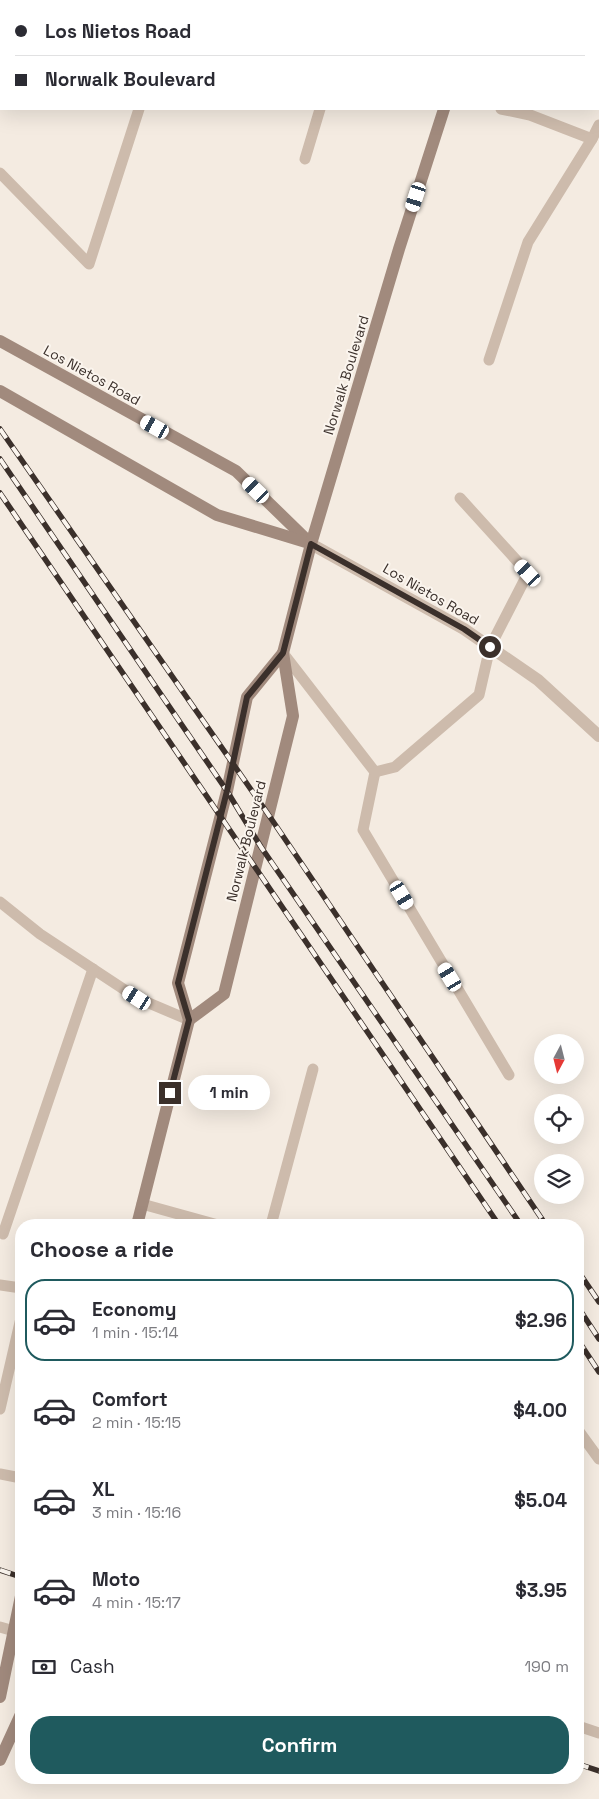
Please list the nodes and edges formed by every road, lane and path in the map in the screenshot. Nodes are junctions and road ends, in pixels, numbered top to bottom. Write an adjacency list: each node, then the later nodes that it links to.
1 (139, 110): 8 (lane)
2 (320, 110): 7 (lane)
3 (444, 110): 13 (main road, Norwalk Boulevard)
4 (506, 110): 6 (lane)
5 (599, 125): 6 (lane)
6 (592, 139): 10 (lane)
7 (305, 159)
8 (0, 173)
9 (0, 341): 13 (main road, Los Nietos Road)
10 (489, 360)
11 (0, 391): 13 (main road, Los Nietos Road)
12 (460, 498): 14 (lane)
13 (311, 544): 14 (street, Los Nietos Road); 15 (main road, Norwalk Boulevard)
14 (490, 647): 16 (street, Los Nietos Road); 17 (lane)
15 (283, 653): 17 (lane); 20 (main road, Norwalk Boulevard); 20 (main road, Norwalk Boulevard)
16 (599, 736)
17 (375, 772): 22 (lane)
18 (0, 902): 19 (lane)
19 (93, 969): 20 (lane); 27 (lane)
20 (189, 1020): 23 (main road)
21 (313, 1069): 26 (lane)
22 (509, 1075)
23 (142, 1204): 24 (main road); 25 (lane)
24 (139, 1219)
25 (196, 1219)
26 (273, 1219)
27 (3, 1234)
28 (0, 1286): 29 (lane)
29 (15, 1287)
30 (15, 1344): 31 (lane)
31 (0, 1409)
32 (584, 1438): 33 (lane)
33 (599, 1459)
34 (0, 1474): 35 (lane)
35 (15, 1477)
36 (0, 1627): 37 (lane)
37 (15, 1631)
38 (15, 1640): 39 (main road)
39 (0, 1697)
40 (15, 1727): 43 (main road)
41 (584, 1728): 42 (lane)
42 (599, 1733)
43 (0, 1760)

